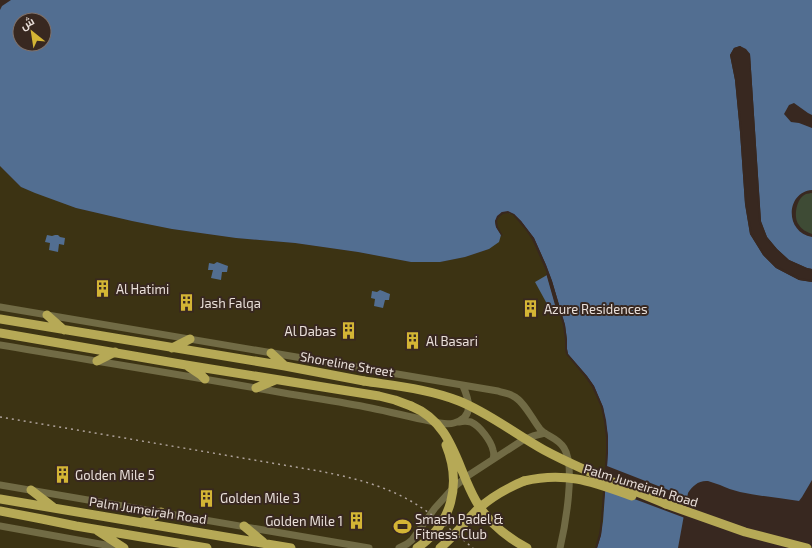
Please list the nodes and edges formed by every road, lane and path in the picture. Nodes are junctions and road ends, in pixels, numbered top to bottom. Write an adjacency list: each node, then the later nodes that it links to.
1 (0, 307): 2 (street)
2 (47, 315): 4 (main road); 6 (street)
3 (0, 319): 4 (main road, Shoreline Street)
4 (64, 330): 8 (main road, Shoreline Street)
5 (0, 333): 9 (main road, Shoreline Street)
6 (190, 339): 8 (main road); 10 (street)
7 (0, 345): 11 (street)
8 (171, 348): 13 (main road, Shoreline Street)
9 (115, 352): 11 (main road); 12 (main road, Shoreline Street)
10 (271, 353): 13 (main road); 16 (street)
11 (97, 361): 14 (street)
12 (186, 365): 14 (main road); 15 (main road, Shoreline Street)
13 (285, 366): 25 (main road, Shoreline Street, bridge)
14 (205, 379): 17 (street)
15 (277, 380): 17 (main road); 18 (main road, Shoreline Street)
16 (463, 386): 19 (street); 20 (street)
17 (256, 388): 19 (street)
18 (411, 406): 41 (main road, bridge); 43 (main road, Shoreline Street, bridge)
19 (456, 422): 21 (street)
20 (545, 434): 21 (street); 44 (street)
21 (493, 459): 40 (street)
22 (0, 485): 23 (street)
23 (31, 490): 26 (main road); 28 (street)
24 (0, 499): 26 (main road, Palm Jumeirah Road)
25 (666, 504): 34 (main road, Palm Jumeirah Road); 42 (main road, Palm Jumeirah Road, bridge)
26 (54, 508): 29 (main road, Palm Jumeirah Road)
27 (0, 511): 32 (main road)
28 (161, 512): 29 (main road); 31 (street)
29 (141, 522): 33 (main road, Palm Jumeirah Road)
30 (0, 526): 36 (street)
31 (244, 526): 33 (main road); 39 (street)
32 (95, 530): 36 (main road); 37 (main road)
33 (264, 543): 38 (main road, Palm Jumeirah Road)
34 (797, 545): 35 (main road); 45 (main road, Palm Jumeirah Road)
35 (812, 546)
36 (123, 548)
37 (207, 548)
38 (291, 548)
39 (369, 548)
40 (399, 548)
41 (417, 548)
42 (440, 548)
43 (527, 548)
44 (560, 548)
45 (807, 548)

